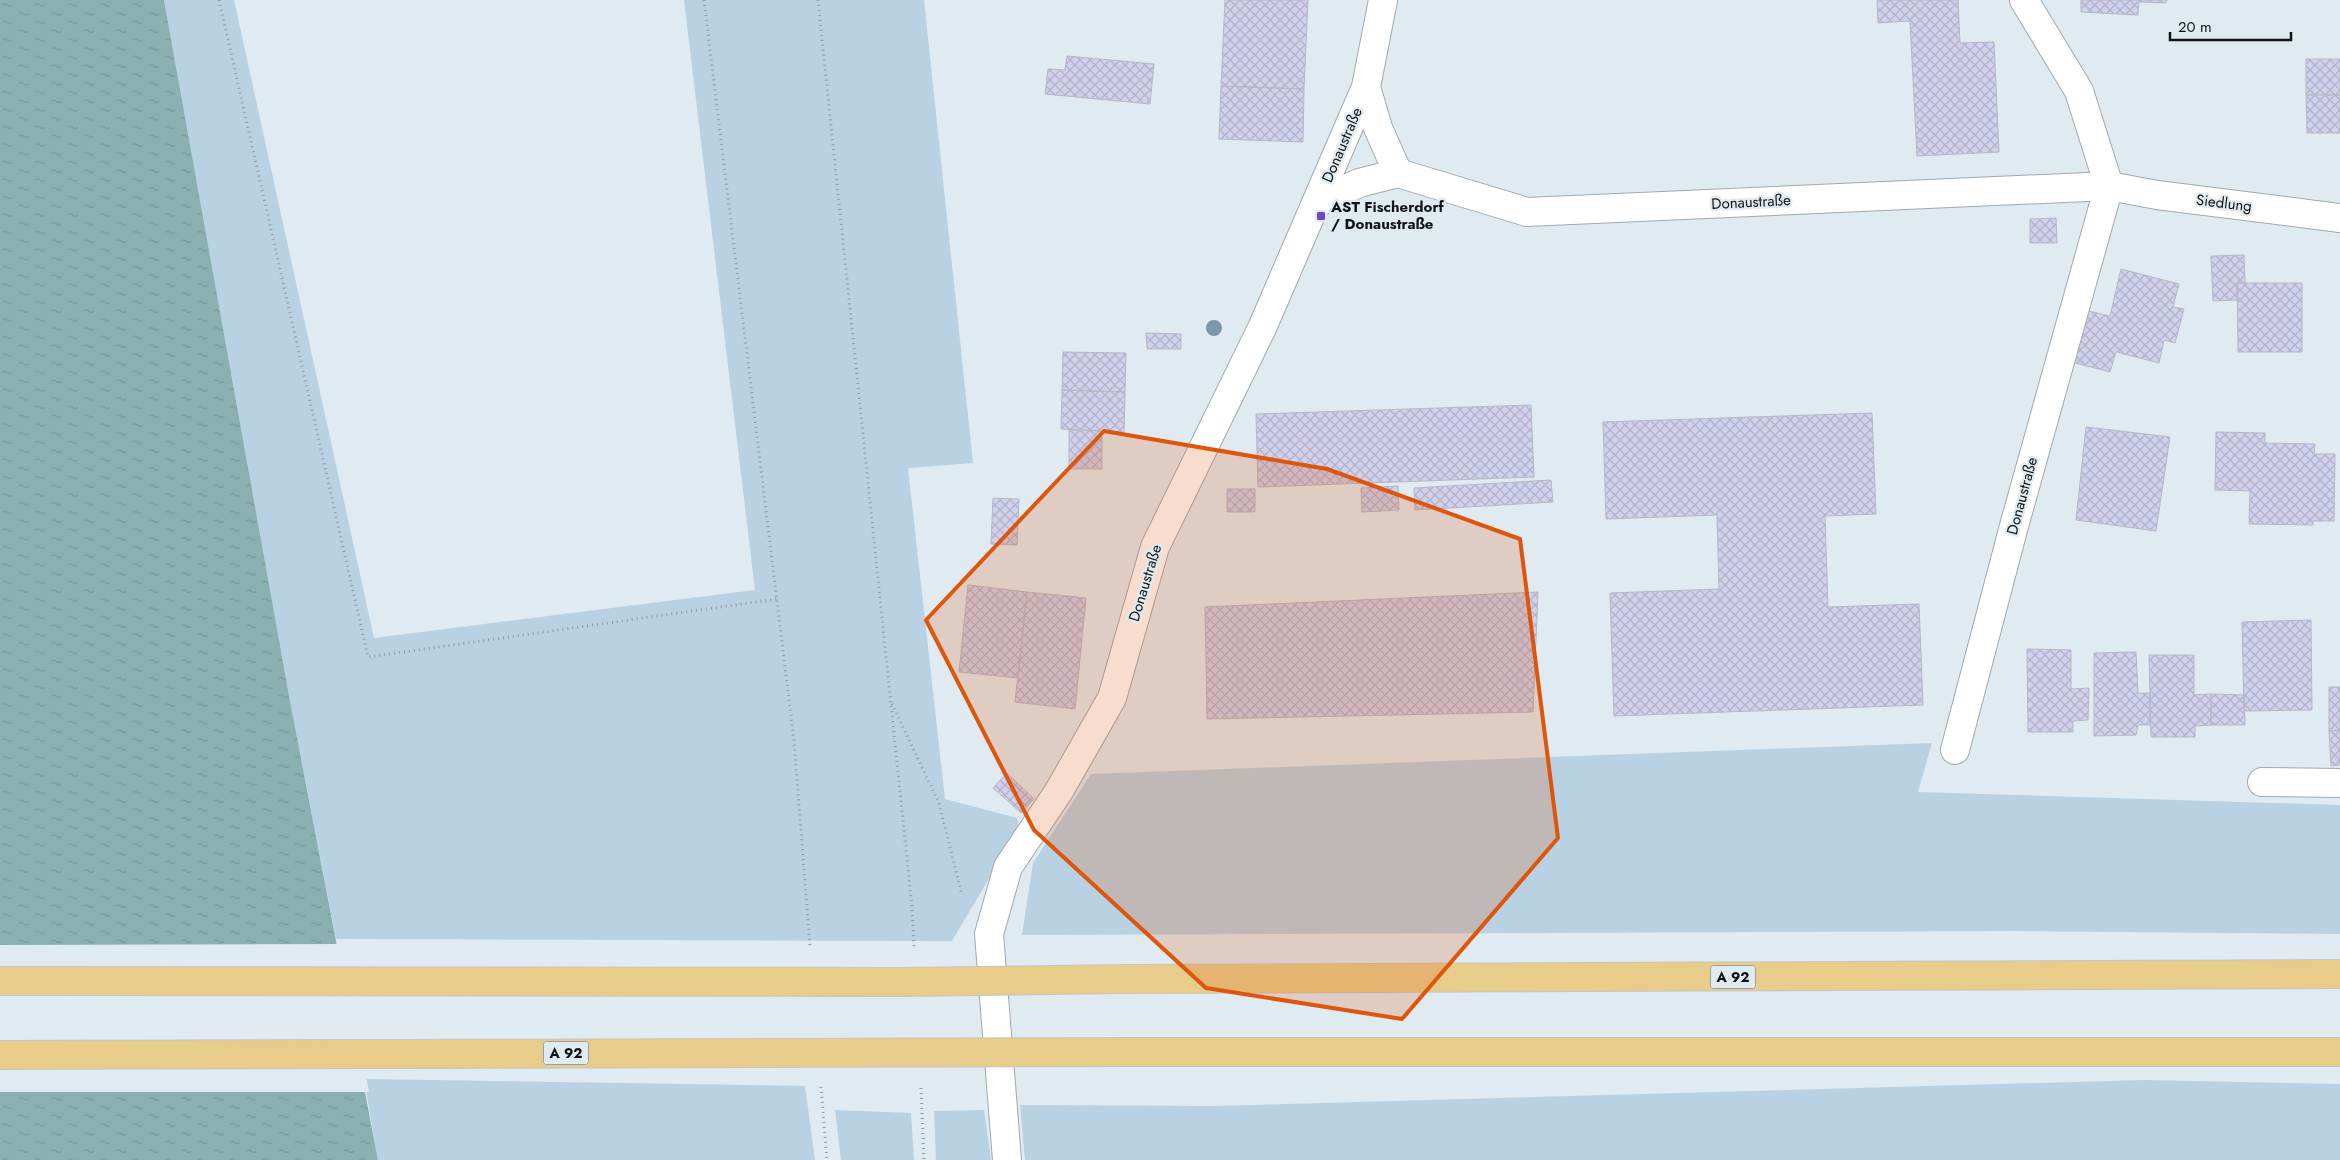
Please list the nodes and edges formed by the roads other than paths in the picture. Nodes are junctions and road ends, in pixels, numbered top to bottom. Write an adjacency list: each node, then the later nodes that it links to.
1 (1383, 0): 3 (street, Donaustraße)
2 (2024, 0): 5 (street)
3 (1366, 87): 4 (street, Donaustraße); 6 (street, Donaustraße)
4 (1398, 173): 5 (street, Donaustraße); 6 (street, Donaustraße)
5 (2109, 186): 7 (street, Siedlung); 8 (street, Donaustraße)
6 (1317, 203): 15 (street, Donaustraße)
7 (2340, 218)
8 (1955, 750)
9 (2262, 782): 10 (street)
10 (2340, 783)
11 (2340, 974): 12 (highway, A 92, bridge)
12 (0, 981)
13 (2340, 1052): 14 (highway, A 92, bridge)
14 (0, 1055)
15 (1007, 1160)

